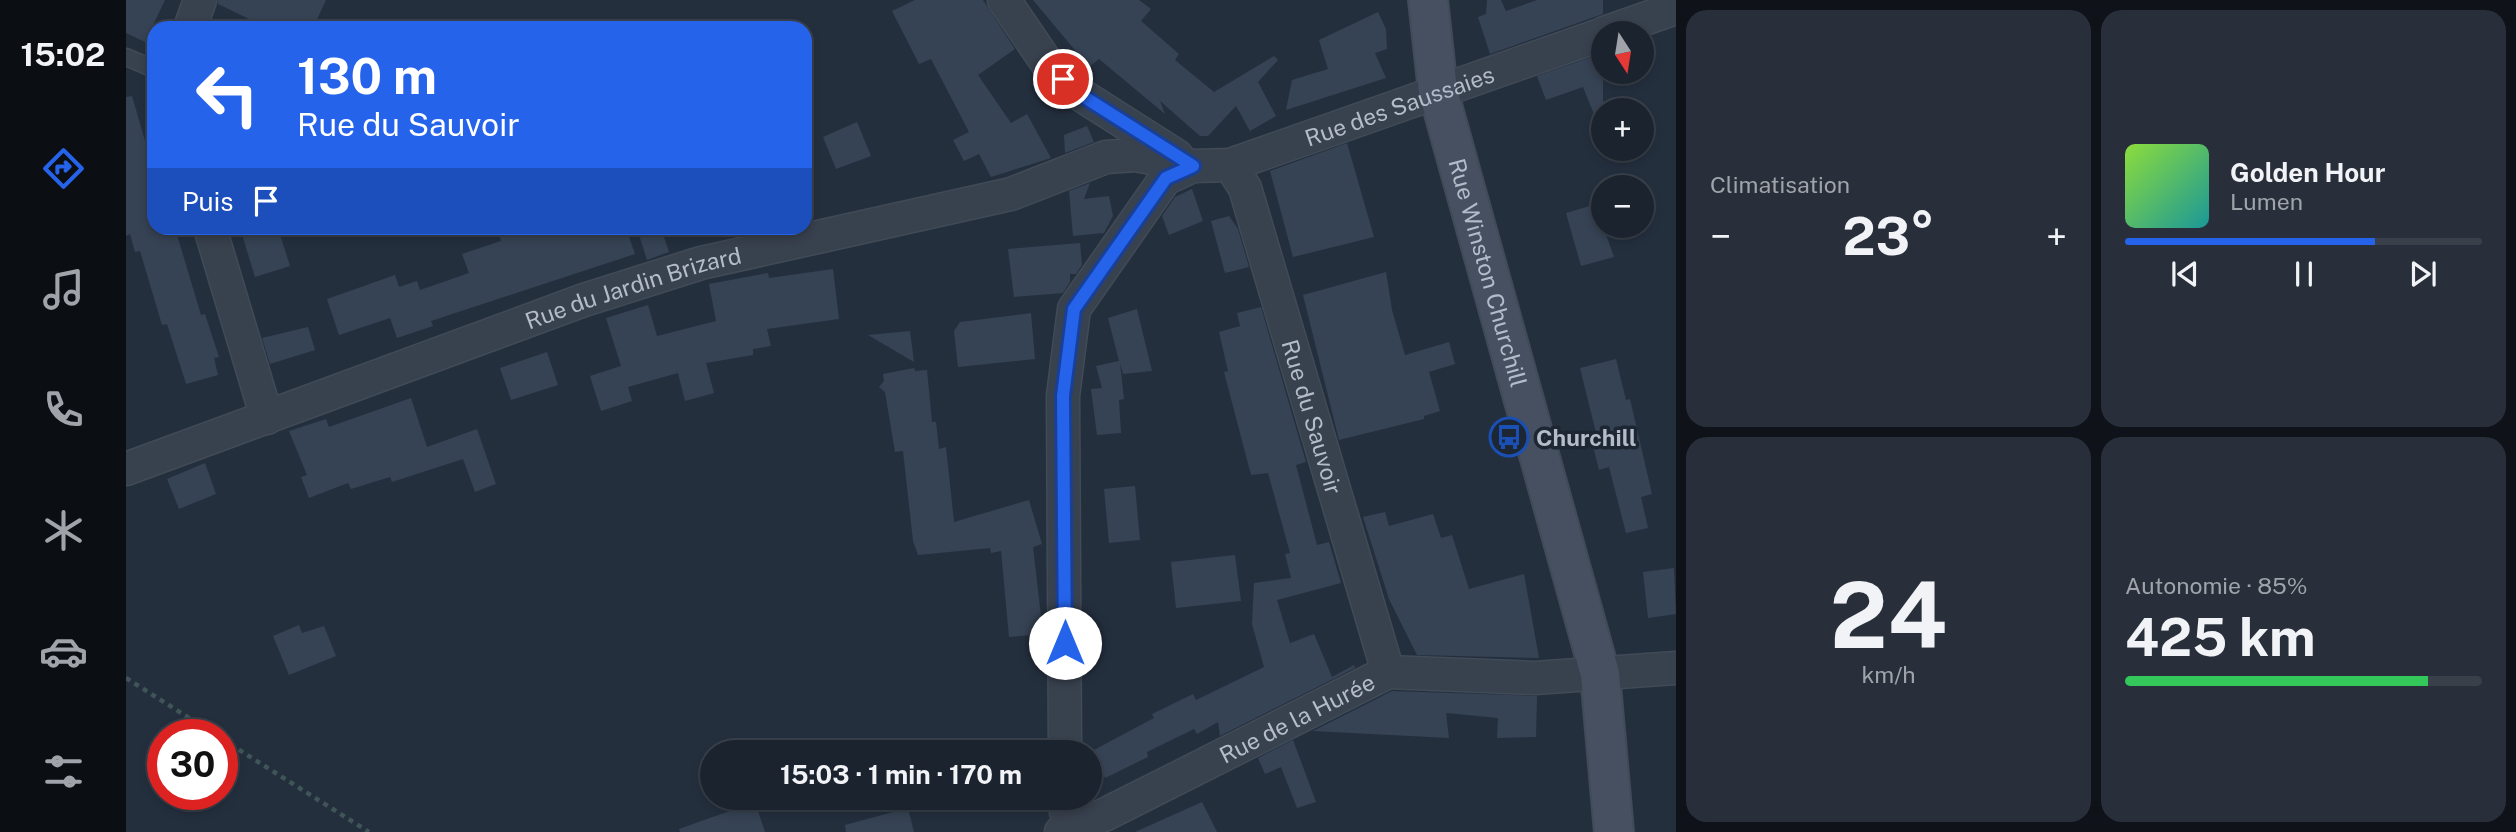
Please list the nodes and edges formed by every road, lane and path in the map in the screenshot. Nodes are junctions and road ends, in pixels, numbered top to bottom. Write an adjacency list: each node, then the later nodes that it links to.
1 (200, 0): 5 (street)
2 (1004, 0): 12 (street)
3 (1428, 0): 10 (main road, Rue Winston Churchill)
4 (1676, 8): 6 (street, Rue des Saussaies)
5 (192, 21)
6 (1639, 21)
7 (1591, 38): 10 (street, Rue des Saussaies)
8 (126, 57): 9 (lane)
9 (147, 66)
10 (1438, 91): 11 (street, Rue des Saussaies); 18 (main road, Rue Winston Churchill)
11 (1230, 165): 12 (street, Rue des Saussaies); 17 (street, Rue du Sauvoir)
12 (1193, 166): 14 (street, Rue du Jardin Brizard); 21 (street)
13 (212, 235): 14 (street)
14 (267, 418): 15 (street, Rue du Jardin Brizard)
15 (126, 469)
16 (1676, 668): 18 (street, Rue de la Hurée)
17 (1388, 672): 18 (street, Rue de la Hurée); 23 (street, Rue de la Hurée)
18 (1600, 674): 25 (main road, Rue Winston Churchill)
19 (126, 678): 20 (path)
20 (191, 719)
21 (1065, 740)
22 (238, 749): 24 (path)
23 (1068, 822)
24 (369, 832)
25 (1614, 832)

